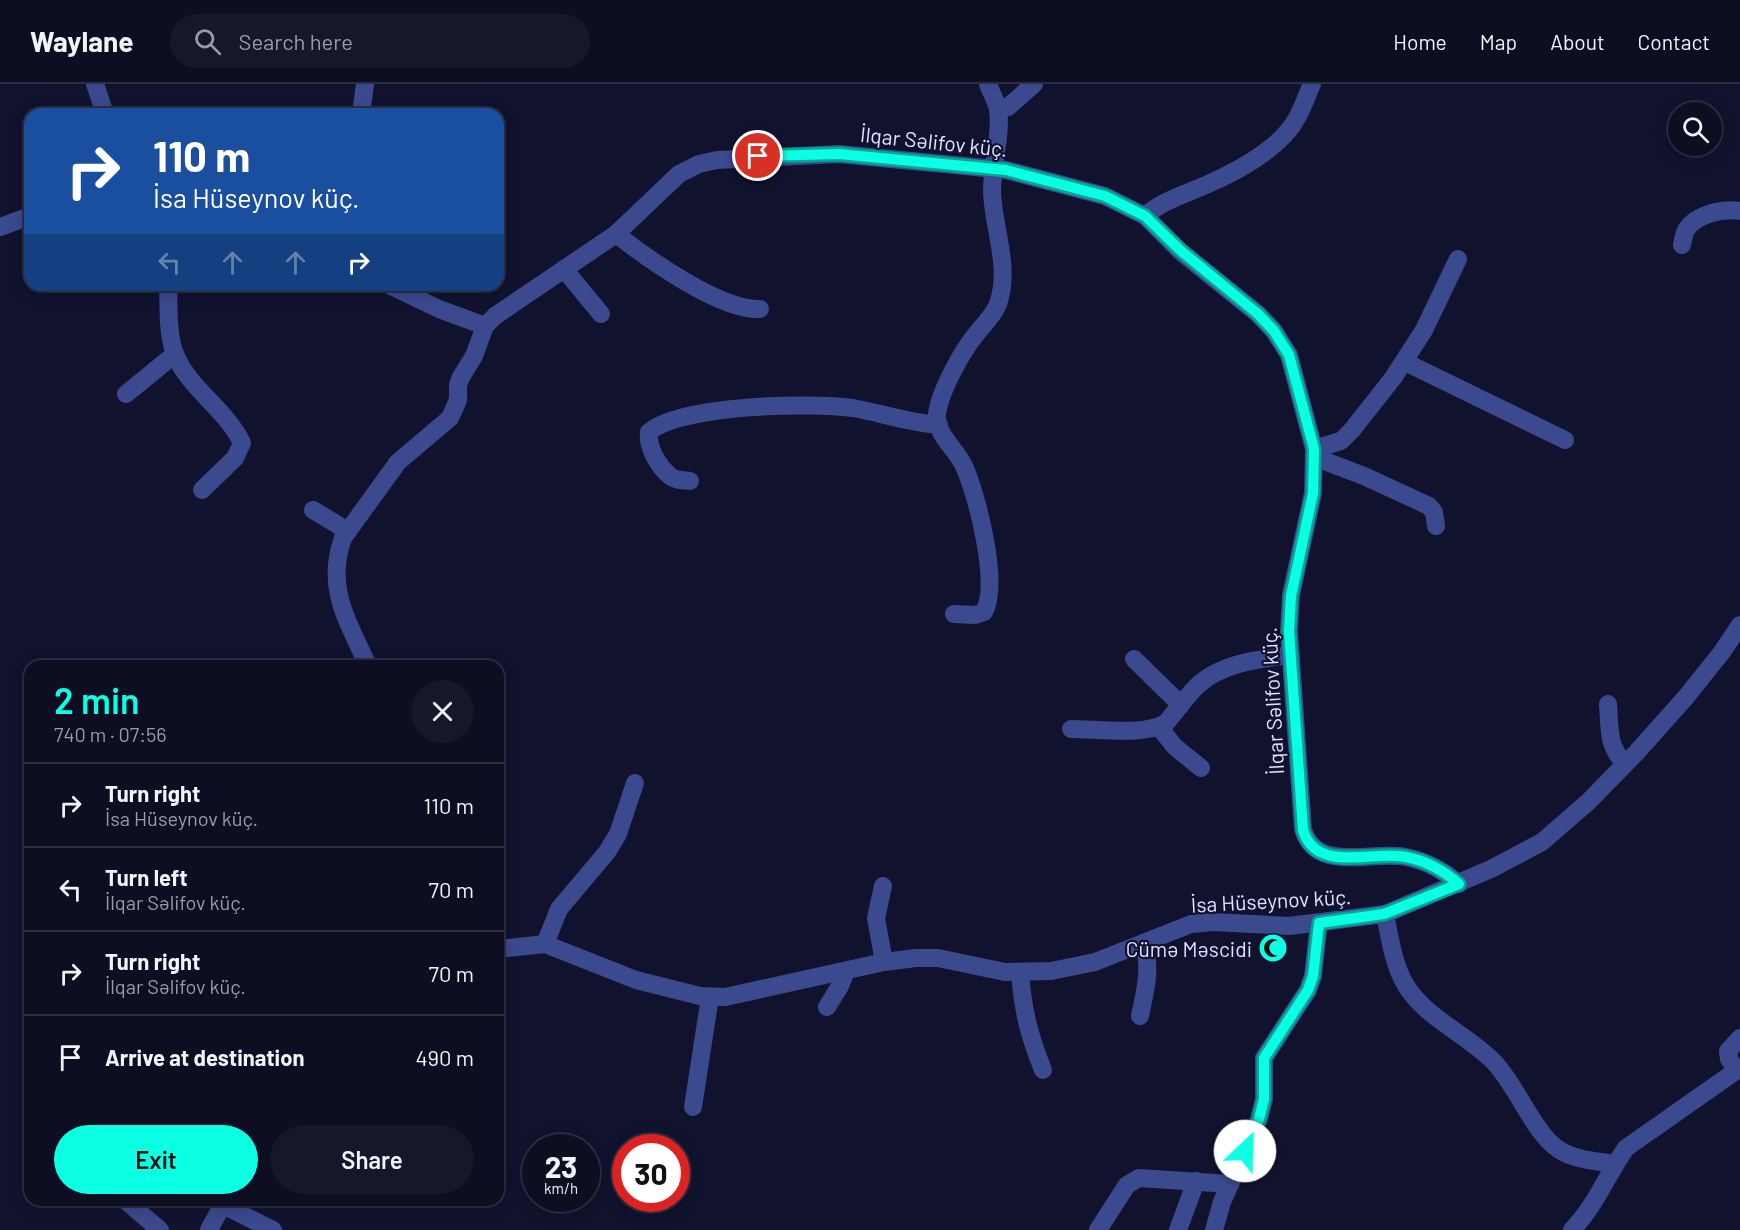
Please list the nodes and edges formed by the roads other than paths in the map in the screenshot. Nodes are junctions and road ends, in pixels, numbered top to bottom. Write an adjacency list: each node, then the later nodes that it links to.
1 (95, 84): 6 (street)
2 (365, 84): 7 (street)
3 (988, 84): 8 (street)
4 (1034, 84): 8 (street)
5 (1312, 84): 11 (street)
6 (103, 108)
7 (362, 108)
8 (998, 111): 9 (street)
9 (993, 168): 11 (street, İlqar Səlifov küç.); 14 (street, İlqar Səlifov küç.); 26 (street)
10 (1740, 211): 15 (street)
11 (1145, 216): 28 (street, İlqar Səlifov küç.)
12 (24, 218): 13 (street)
13 (0, 227)
14 (616, 234): 17 (street, İlqar Səlifov küç.); 20 (street)
15 (1682, 245)
16 (1458, 259): 24 (street)
17 (564, 269): 21 (street); 22 (street, İlqar Səlifov küç.)
18 (168, 291): 23 (street)
19 (402, 291): 22 (street)
20 (760, 309)
21 (601, 314)
22 (486, 326): 33 (street, İlqar Səlifov küç.)
23 (175, 354): 25 (street); 30 (street)
24 (1405, 362): 27 (street); 28 (street)
25 (126, 394)
26 (939, 425): 29 (street); 34 (street)
27 (1565, 440)
28 (1314, 453): 32 (street); 36 (street, İlqar Səlifov küç.)
29 (690, 481)
30 (202, 490)
31 (313, 510): 33 (street)
32 (1436, 526)
33 (348, 531): 38 (street, İlqar Səlifov küç.)
34 (954, 614)
35 (1740, 625): 43 (street, İsa Hüseynov küç.)
36 (1291, 655): 40 (street); 46 (street, İlqar Səlifov küç.)
37 (1134, 659): 40 (street)
38 (365, 660)
39 (1608, 704): 43 (street)
40 (1181, 705): 41 (street)
41 (1159, 727): 42 (street); 44 (street)
42 (1071, 729)
43 (1625, 764): 46 (street, İsa Hüseynov küç.)
44 (1201, 768)
45 (635, 783): 51 (street)
46 (1459, 884): 48 (street, İsa Hüseynov küç.)
47 (883, 886): 53 (street)
48 (1384, 914): 49 (street, İsa Hüseynov küç.); 63 (street)
49 (1319, 923): 50 (street, İsa Hüseynov küç.); 65 (street)
50 (1143, 943): 55 (street, İsa Hüseynov küç.); 58 (street)
51 (545, 944): 52 (street, İsa Hüseynov küç.); 56 (street, İsa Hüseynov küç.)
52 (504, 949)
53 (884, 962): 54 (street, İsa Hüseynov küç.); 55 (street, İsa Hüseynov küç.)
54 (846, 971): 56 (street, İsa Hüseynov küç.); 57 (street)
55 (1020, 973): 61 (street)
56 (710, 997): 62 (street)
57 (827, 1007)
58 (1140, 1016)
59 (1740, 1038): 60 (street)
60 (1738, 1069): 63 (street)
61 (1043, 1070)
62 (693, 1107)
63 (1615, 1164): 75 (street)
64 (1196, 1181): 65 (street); 72 (street); 73 (street)
65 (1230, 1184): 74 (street)
66 (131, 1206): 69 (street)
67 (222, 1206): 70 (street)
68 (229, 1206): 71 (street)
69 (160, 1230)
70 (209, 1230)
71 (273, 1230)
72 (1098, 1230)
73 (1178, 1230)
74 (1214, 1230)
75 (1572, 1230)

